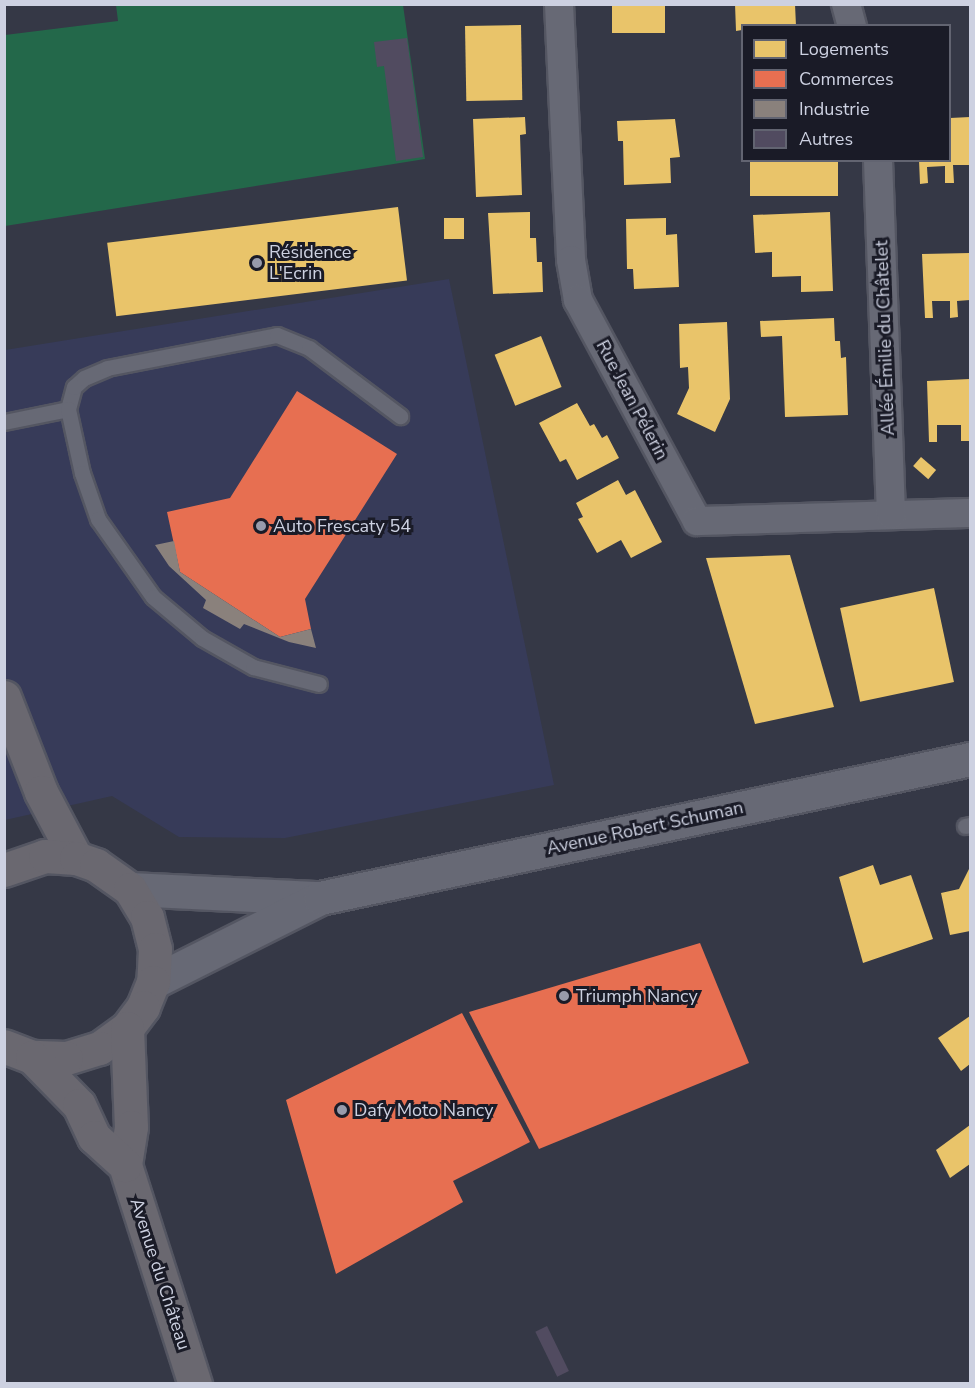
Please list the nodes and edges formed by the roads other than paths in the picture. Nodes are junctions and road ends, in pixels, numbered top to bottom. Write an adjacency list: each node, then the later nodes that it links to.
1 (560, 4): 9 (street, Rue Jean Pélerin)
2 (846, 4): 3 (street)
3 (851, 24)
4 (878, 162): 9 (street, Allée Émilie du Châtelet)
5 (69, 409): 6 (lane); 7 (lane); 10 (lane)
6 (400, 416)
7 (4, 422)
8 (970, 513): 9 (street, Rue Jean Pélerin)
9 (891, 515)
10 (319, 684)
11 (4, 697): 13 (main road)
12 (970, 759): 16 (street, Avenue Robert Schuman)
13 (76, 858): 14 (main road); 15 (main road)
14 (4, 870)
15 (130, 889): 16 (street, Avenue Robert Schuman); 17 (main road)
16 (320, 898): 17 (street, Avenue Robert Schuman)
17 (153, 982): 18 (main road)
18 (127, 1028): 19 (main road); 20 (main road, Avenue du Château)
19 (18, 1051): 20 (main road)
20 (125, 1165): 21 (main road, Avenue du Château)
21 (195, 1383)

